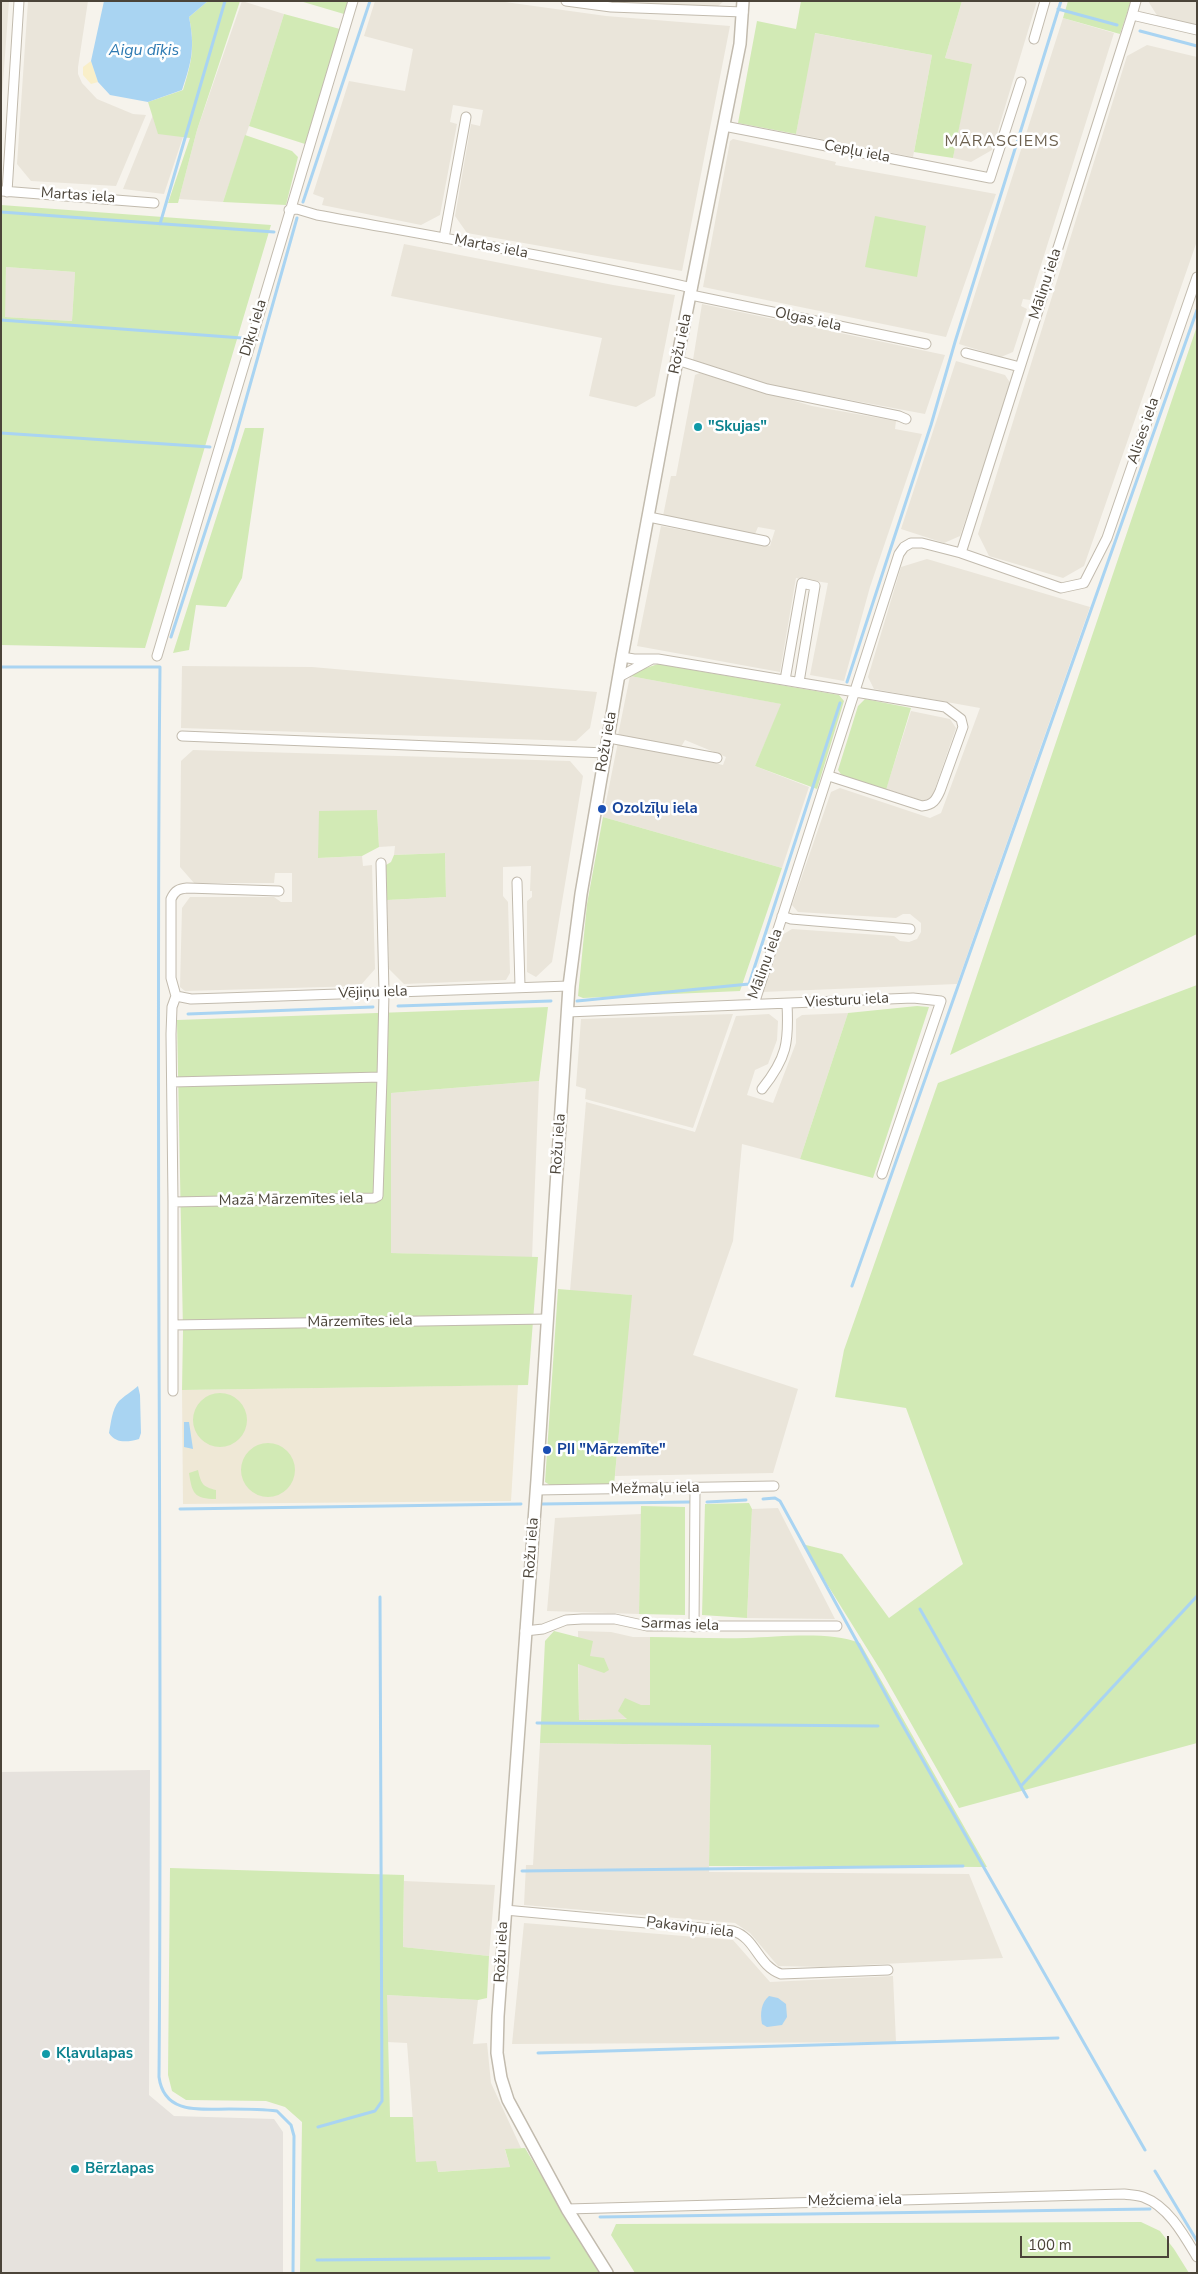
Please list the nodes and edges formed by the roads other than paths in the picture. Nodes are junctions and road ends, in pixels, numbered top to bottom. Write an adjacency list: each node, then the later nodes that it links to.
1 (19, 1): 13 (street)
2 (353, 1): 15 (street, Dīķu iela)
3 (566, 1): 6 (street)
4 (1045, 1): 9 (street)
5 (1136, 1): 7 (street, Māliņu iela)
6 (743, 7): 12 (street, Rožu iela)
7 (1132, 15): 8 (street); 22 (street, Māliņu iela)
8 (1197, 30)
9 (1034, 39)
10 (1021, 82): 12 (street, Cepļu iela)
11 (466, 117): 16 (street)
12 (724, 126): 18 (street, Rožu iela)
13 (4, 191): 14 (street, Martas iela)
14 (154, 203)
15 (289, 210): 16 (street, Martas iela); 27 (street, Dīķu iela)
16 (444, 238): 18 (street, Martas iela)
17 (1197, 277): 26 (street, Alises iela)
18 (692, 291): 19 (street, Olgas iela); 21 (street, Rožu iela)
19 (926, 344)
20 (966, 353): 22 (street)
21 (677, 360): 23 (street); 24 (street, Rožu iela)
22 (1020, 367): 26 (street, Māliņu iela)
23 (906, 419)
24 (649, 517): 25 (street); 28 (street, Rožu iela)
25 (765, 541)
26 (960, 553): 33 (street, Māliņu iela)
27 (157, 656)
28 (622, 657): 29 (street); 30 (street, Rožu iela)
29 (652, 659): 30 (street); 31 (street)
30 (619, 677): 35 (street, Rožu iela)
31 (784, 680): 32 (street); 32 (street)
32 (799, 682): 33 (street)
33 (856, 693): 38 (street, Māliņu iela); 38 (street)
34 (182, 736): 36 (street)
35 (609, 738): 36 (street, Rožu iela); 37 (street)
36 (606, 754): 45 (street, Rožu iela)
37 (717, 758)
38 (829, 776): 42 (street, Māliņu iela)
39 (380, 863): 46 (street)
40 (517, 882): 44 (street)
41 (279, 891): 47 (street)
42 (782, 916): 43 (street); 48 (street, Māliņu iela)
43 (910, 928)
44 (520, 986): 45 (street, Vējiņu iela); 46 (street, Vējiņu iela)
45 (569, 986): 50 (street, Rožu iela)
46 (384, 993): 47 (street, Vējiņu iela); 51 (street)
47 (176, 996): 52 (street)
48 (754, 1004): 49 (street, Viesturu iela); 50 (street, Māliņu iela)
49 (787, 1004): 53 (street); 54 (street, Viesturu iela)
50 (567, 1012): 56 (street, Rožu iela)
51 (382, 1076): 52 (street); 55 (street, Mazā Mārzemītes iela)
52 (172, 1082): 55 (street)
53 (762, 1089)
54 (882, 1174)
55 (173, 1202): 57 (street)
56 (548, 1319): 57 (street, Mārzemītes iela); 61 (street, Rožu iela)
57 (173, 1324): 58 (street)
58 (173, 1391)
59 (774, 1486): 60 (street, Mežmaļu iela)
60 (695, 1489): 61 (street, Mežmaļu iela); 63 (street)
61 (536, 1490): 64 (street, Rožu iela)
62 (837, 1626): 63 (street, Sarmas iela)
63 (694, 1627): 64 (street, Sarmas iela)
64 (525, 1631): 65 (street, Rožu iela)
65 (505, 1910): 66 (street, Pakaviņu iela); 67 (street, Rožu iela)
66 (888, 1970)
67 (567, 2210): 68 (street, Mežciema iela); 69 (street, Rožu iela)
68 (1197, 2257)
69 (607, 2273)

